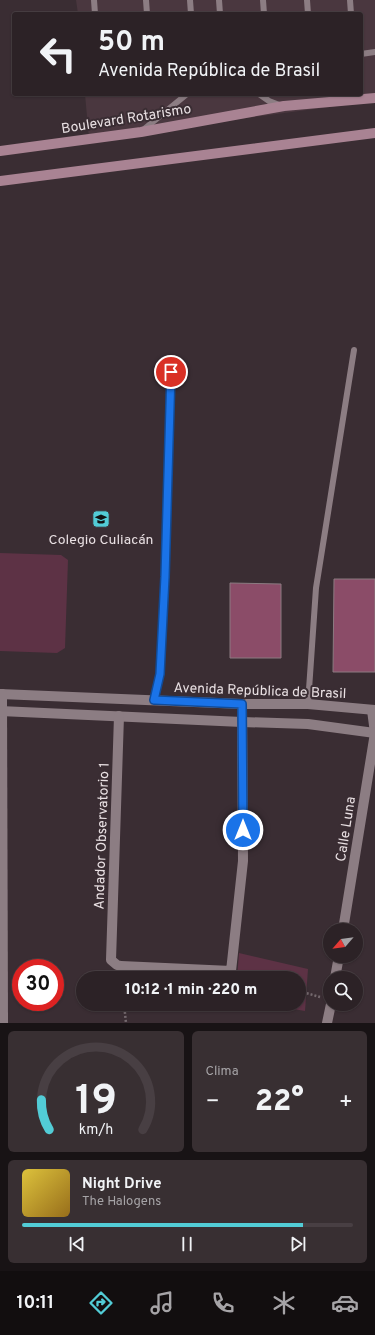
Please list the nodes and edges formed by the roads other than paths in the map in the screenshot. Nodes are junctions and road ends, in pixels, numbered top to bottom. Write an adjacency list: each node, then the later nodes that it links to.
1 (94, 0): 8 (lane)
2 (146, 0): 9 (lane)
3 (190, 0): 10 (lane)
4 (218, 0): 11 (lane)
5 (263, 0): 12 (lane)
6 (307, 0): 13 (lane)
7 (350, 0): 14 (lane)
8 (95, 12)
9 (147, 12)
10 (191, 12)
11 (220, 12)
12 (264, 12)
13 (308, 12)
14 (351, 12)
15 (375, 52): 16 (lane)
16 (363, 54)
17 (185, 96): 21 (lane)
18 (261, 96): 20 (lane)
19 (375, 98): 20 (street, Boulevard Rotarismo)
20 (284, 106): 21 (street, Boulevard Rotarismo)
21 (141, 132): 23 (street, Boulevard Rotarismo)
22 (375, 133): 24 (street)
23 (0, 151)
24 (0, 181)
25 (354, 350): 30 (lane)
26 (171, 372): 28 (lane)
27 (1, 694): 28 (street, Avenida República de Brasil); 32 (street)
28 (154, 700): 29 (street, Avenida República de Brasil)
29 (242, 704): 30 (street, Avenida República de Brasil); 34 (street)
30 (308, 704): 31 (street, Avenida República de Brasil)
31 (374, 710): 35 (street, Calle Luna)
32 (1, 711): 33 (street); 38 (street)
33 (119, 716): 34 (street); 34 (street, Andador Observatorio 1)
34 (242, 722): 35 (street)
35 (375, 733): 36 (street, Calle Luna)
36 (344, 923)
37 (327, 1011): 39 (street)
38 (3, 1023)
39 (327, 1023)

